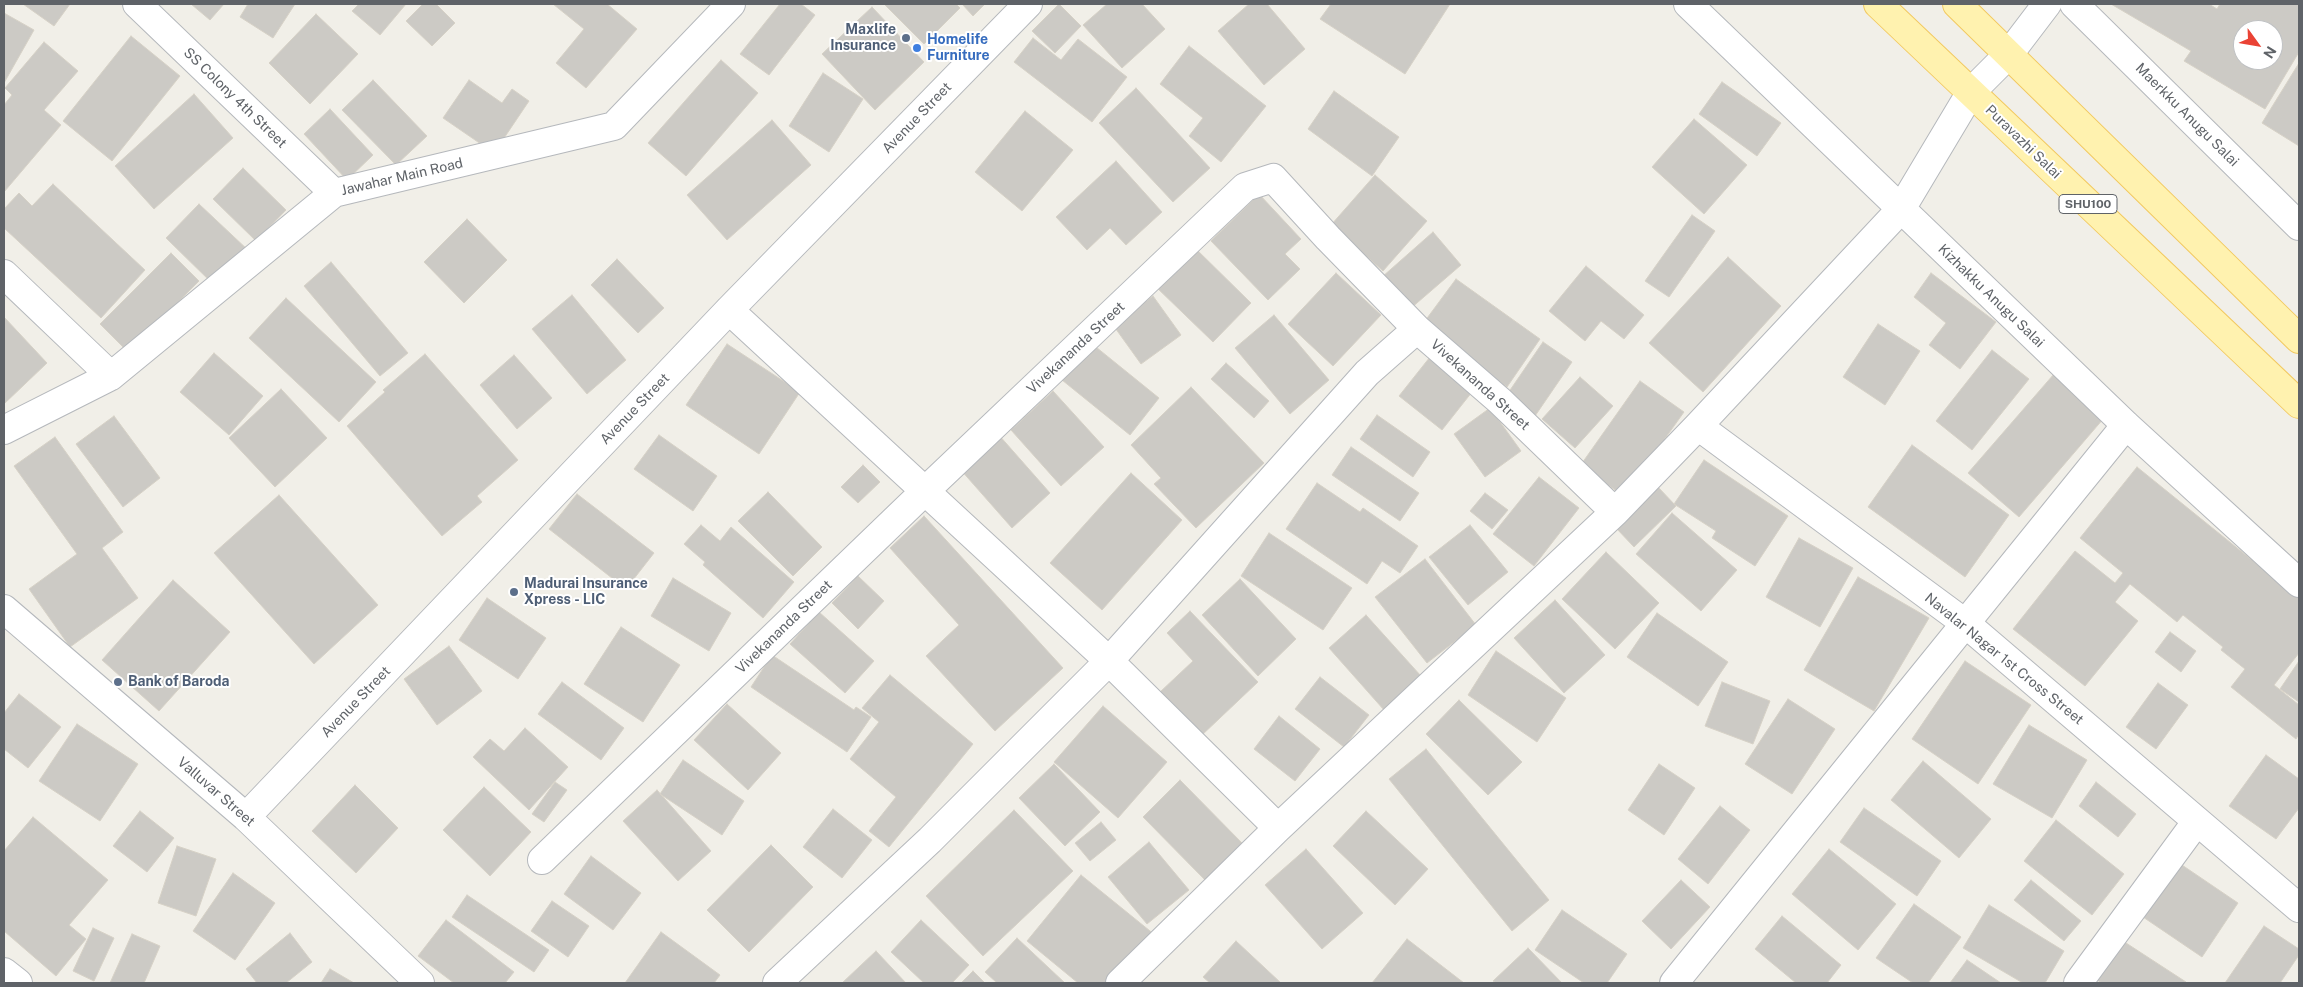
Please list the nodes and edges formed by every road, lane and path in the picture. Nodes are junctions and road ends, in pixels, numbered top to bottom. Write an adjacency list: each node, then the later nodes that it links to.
1 (137, 4): 11 (street, SS Colony 4th Street)
2 (731, 4): 11 (street, Jawahar Main Road)
3 (1028, 4): 15 (street, Avenue Street)
4 (1688, 4): 12 (street, Kizhakku Anugu Salai)
5 (1878, 4): 10 (main road, Puravazhi Salai / SHU100)
6 (1957, 4): 9 (main road)
7 (2047, 4): 9 (street)
8 (2074, 4): 13 (street, Maerkku Anugu Salai)
9 (2009, 54): 10 (street); 17 (main road)
10 (1971, 92): 12 (street); 19 (main road, Puravazhi Salai / SHU100)
11 (334, 193): 18 (street, Jawahar Main Road)
12 (1901, 209): 20 (street, Kizhakku Anugu Salai); 21 (street)
13 (2299, 226)
14 (4, 274): 18 (street)
15 (729, 310): 23 (street); 29 (street, Avenue Street)
16 (1417, 329): 23 (street, Vivekananda Street); 24 (street, Vivekananda Street); 28 (street)
17 (2299, 339)
18 (110, 376): 22 (street, Jawahar Main Road)
19 (2299, 404)
20 (2126, 425): 25 (street, Kizhakku Anugu Salai); 27 (street)
21 (1698, 426): 24 (street); 27 (street, Navalar Nagar 1st Cross Street)
22 (4, 430)
23 (925, 491): 28 (street); 32 (street, Vivekananda Street)
24 (1615, 512): 31 (street)
25 (2299, 583)
26 (4, 609): 29 (street, Valluvar Street)
27 (1965, 624): 30 (street, Navalar Nagar 1st Cross Street); 39 (street)
28 (1109, 661): 31 (street); 37 (street)
29 (246, 817): 36 (street, Valluvar Street)
30 (2197, 821): 33 (street, Navalar Nagar 1st Cross Street); 40 (street)
31 (1278, 828): 38 (street)
32 (542, 860)
33 (2299, 908)
34 (4, 972): 35 (street)
35 (18, 983)
36 (420, 983)
37 (777, 983)
38 (1120, 983)
39 (1674, 983)
40 (2078, 983)

